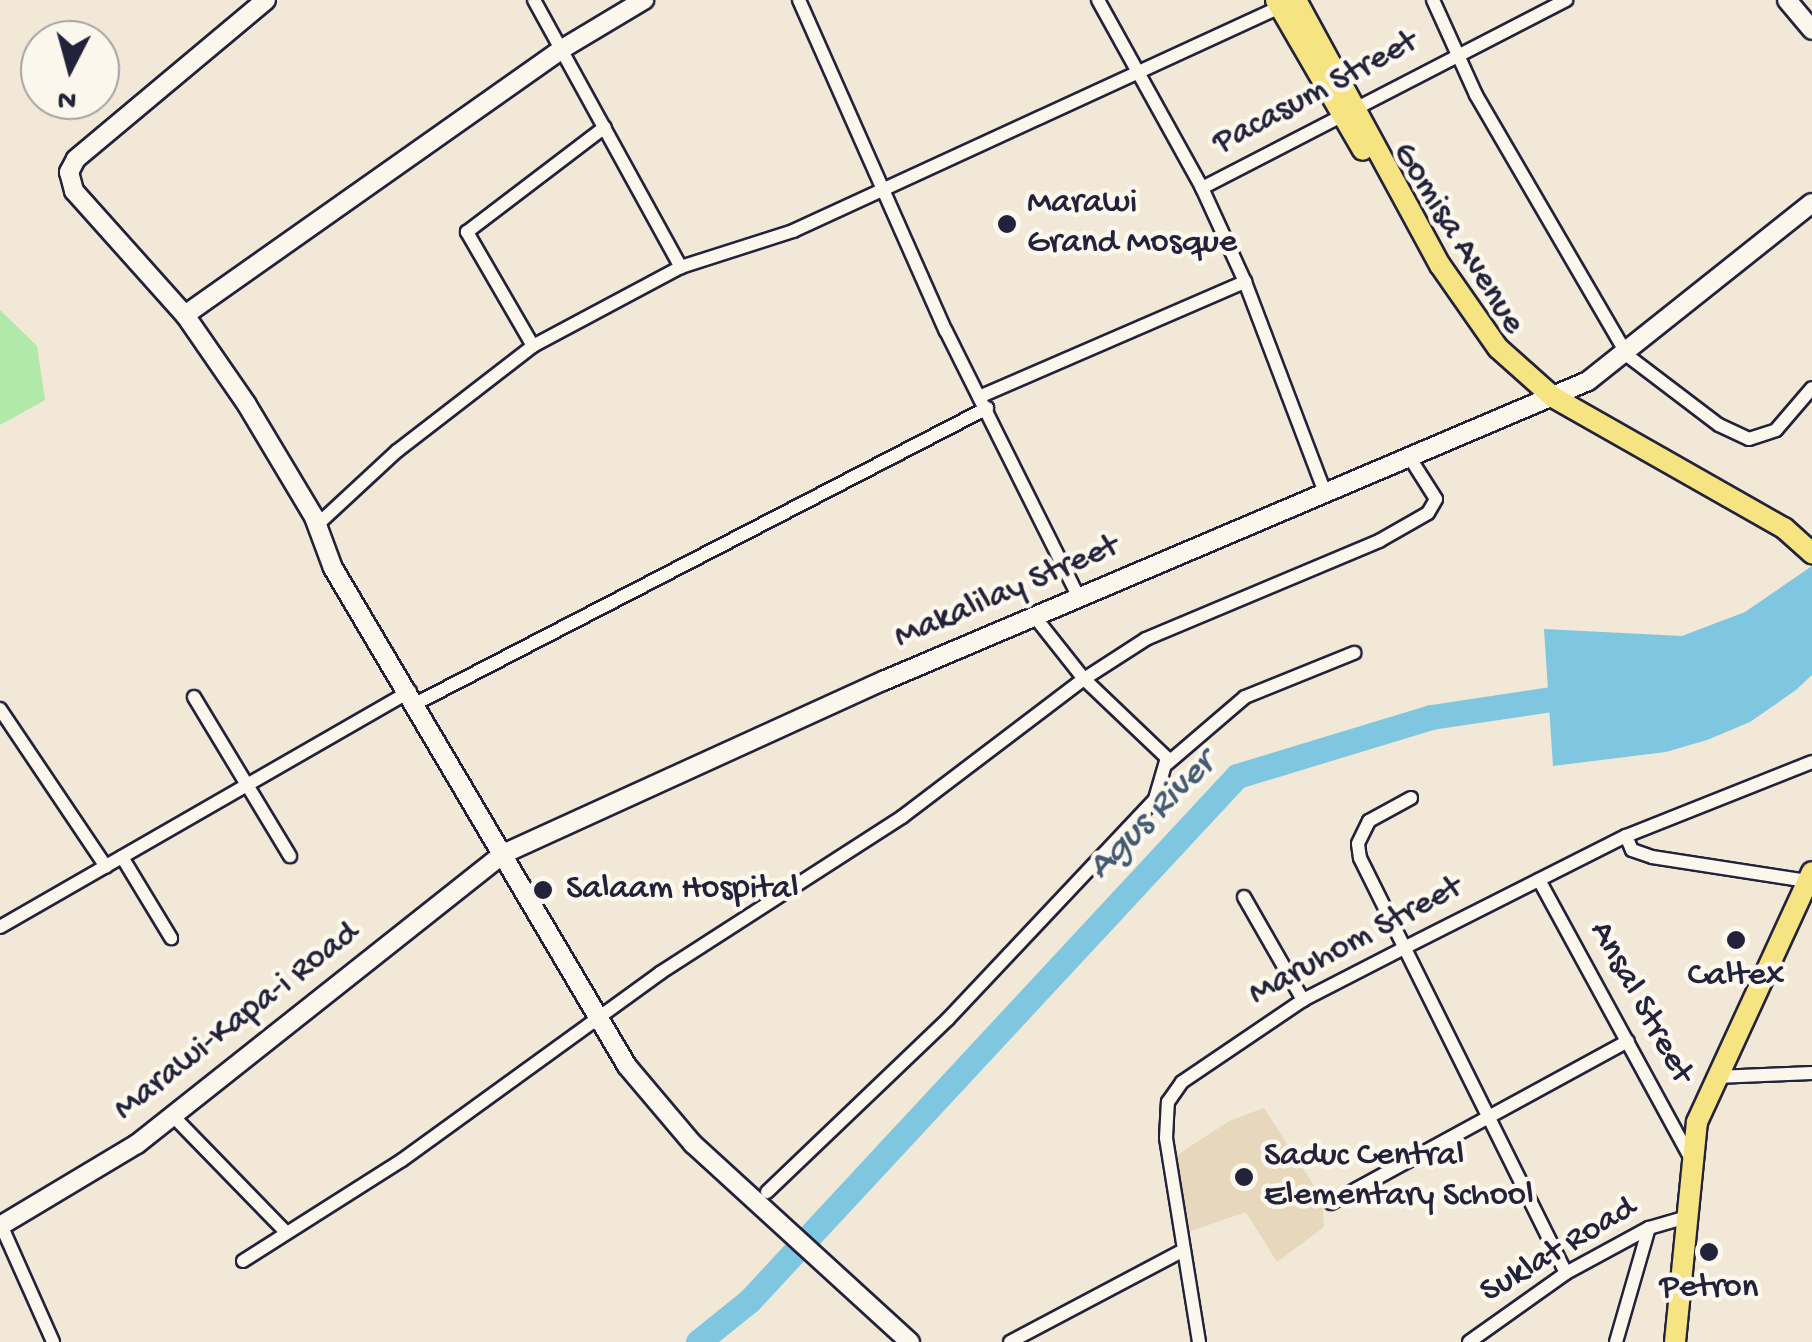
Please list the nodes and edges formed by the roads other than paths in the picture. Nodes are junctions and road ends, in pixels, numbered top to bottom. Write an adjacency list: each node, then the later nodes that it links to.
1 (267, 0): 21 (main road)
2 (534, 0): 11 (street)
3 (644, 0): 11 (main road)
4 (799, 0): 17 (street)
5 (1098, 0): 13 (street)
6 (1433, 0): 12 (street)
7 (1566, 0): 12 (street, Pacasum Street)
8 (1787, 0): 10 (main road)
9 (1284, 2): 13 (street); 14 (main road, Gomisa Avenue)
10 (1812, 30)
11 (562, 50): 15 (street); 21 (main road)
12 (1456, 55): 14 (street, Pacasum Street); 23 (street)
13 (1142, 76): 16 (street); 17 (street)
14 (1350, 111): 16 (street, Pacasum Street); 25 (main road, Gomisa Avenue)
15 (605, 128): 19 (street); 22 (street)
16 (1202, 188): 20 (street)
17 (885, 189): 19 (street); 26 (street)
18 (1812, 203): 23 (main road, Makalilay Street)
19 (681, 267): 22 (street)
20 (1246, 282): 26 (street); 28 (street)
21 (185, 316): 29 (main road)
22 (532, 346): 29 (street)
23 (1628, 356): 24 (street); 25 (main road, Makalilay Street)
24 (1812, 388)
25 (1547, 399): 27 (main road, Makalilay Street); 30 (main road, Gomisa Avenue)
26 (984, 402): 31 (street); 36 (street)
27 (1410, 458): 28 (main road, Makalilay Street); 34 (street)
28 (1326, 493): 31 (main road, Makalilay Street)
29 (317, 524): 36 (main road)
30 (1805, 549)
31 (1079, 598): 32 (main road, Makalilay Street)
32 (1034, 616): 34 (street); 43 (main road, Makalilay Street)
33 (1354, 654): 39 (street)
34 (1084, 679): 39 (street); 54 (street)
35 (194, 697): 40 (street)
36 (414, 697): 40 (street); 43 (main road)
37 (0, 709): 46 (street)
38 (1812, 762): 42 (street, Maruhom Street)
39 (1168, 763): 61 (street)
40 (244, 784): 44 (street); 45 (street)
41 (1412, 798): 52 (street)
42 (1626, 836): 47 (street); 48 (street, Maruhom Street)
43 (503, 854): 54 (main road); 59 (main road, Marawi-Kapa-i Road)
44 (290, 856)
45 (122, 857): 46 (street); 51 (street)
46 (106, 867): 50 (street)
47 (1810, 877): 57 (main road)
48 (1538, 880): 52 (street, Maruhom Street); 55 (street, Ansal Street)
49 (1244, 898): 53 (street)
50 (0, 927)
51 (171, 938)
52 (1406, 946): 53 (street, Maruhom Street); 58 (street)
53 (1302, 1000): 67 (street, Maruhom Street)
54 (601, 1017): 61 (main road); 66 (street)
55 (1628, 1040): 58 (street); 60 (street, Ansal Street)
56 (1812, 1073): 57 (street)
57 (1716, 1078): 60 (main road)
58 (1492, 1115): 62 (street); 69 (street)
59 (172, 1116): 64 (main road, Marawi-Kapa-i Road); 66 (street)
60 (1689, 1155): 63 (main road)
61 (766, 1199): 71 (main road)
62 (1331, 1202)
63 (1684, 1218): 65 (street, Suklat Road); 76 (main road)
64 (1, 1225): 70 (street)
65 (1649, 1228): 69 (street, Suklat Road); 75 (street)
66 (286, 1232): 68 (street)
67 (1180, 1252): 72 (street); 73 (street, Maruhom Street)
68 (244, 1261)
69 (1566, 1274): 74 (street, Suklat Road)
70 (53, 1342)
71 (910, 1342)
72 (1010, 1342)
73 (1200, 1342)
74 (1469, 1342)
75 (1616, 1342)
76 (1675, 1342)

